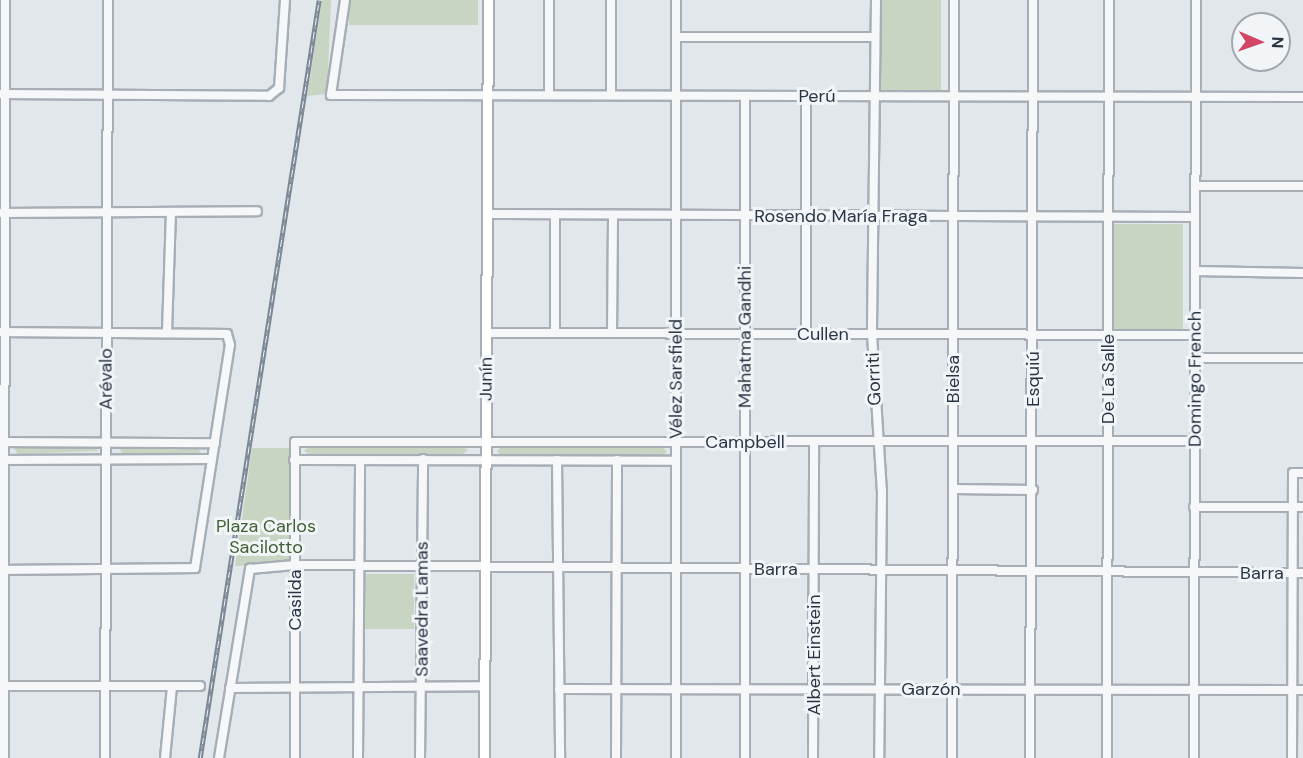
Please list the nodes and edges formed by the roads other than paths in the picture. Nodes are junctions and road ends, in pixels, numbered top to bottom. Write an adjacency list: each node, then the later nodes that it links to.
1 (5, 0): 16 (street)
2 (108, 0): 17 (street, Arévalo)
3 (285, 0): 17 (street)
4 (345, 0): 18 (street, Perú)
5 (488, 0): 18 (main road, Junín)
6 (549, 0): 19 (street)
7 (611, 0): 20 (street)
8 (676, 0): 14 (street, Vélez Sarsfield)
9 (876, 0): 15 (street, Gorriti)
10 (954, 0): 25 (street, Bielsa)
11 (1033, 0): 26 (street, Esquiú)
12 (1109, 0): 27 (street, De La Salle)
13 (1196, 0): 28 (street, Domingo French)
14 (676, 37): 15 (street); 21 (street, Vélez Sarsfield)
15 (875, 37): 24 (street, Gorriti)
16 (2, 94): 17 (street); 35 (street)
17 (107, 95): 33 (street, Arévalo)
18 (487, 95): 19 (street, Perú); 36 (main road, Junín)
19 (549, 95): 20 (street, Perú)
20 (611, 95): 21 (street, Perú)
21 (676, 95): 22 (street, Perú); 39 (street, Vélez Sarsfield)
22 (745, 96): 23 (street, Perú); 40 (street, Mahatma Gandhi)
23 (806, 96): 24 (street, Perú); 41 (street)
24 (873, 96): 25 (street, Perú); 42 (street, Gorriti)
25 (954, 96): 26 (street, Perú); 43 (street, Bielsa)
26 (1033, 96): 27 (street, Perú); 44 (street, Esquiú)
27 (1109, 96): 28 (street, Perú); 45 (street, De La Salle)
28 (1196, 97): 29 (street, Perú); 30 (street, Domingo French)
29 (1303, 97)
30 (1195, 186): 31 (street); 46 (street, Domingo French)
31 (1303, 186)
32 (258, 211): 34 (street)
33 (107, 212): 34 (street); 35 (street); 50 (street, Arévalo)
34 (171, 212): 51 (street)
35 (2, 213): 49 (street)
36 (487, 214): 37 (street, Rosendo María Fraga); 52 (main road, Junín)
37 (555, 214): 38 (street, Rosendo María Fraga); 53 (street)
38 (614, 215): 39 (street, Rosendo María Fraga); 54 (street)
39 (676, 215): 40 (street, Rosendo María Fraga); 55 (street, Vélez Sarsfield)
40 (745, 215): 41 (street, Rosendo María Fraga); 56 (street, Mahatma Gandhi)
41 (806, 216): 42 (street, Rosendo María Fraga); 57 (street)
42 (873, 216): 43 (street, Rosendo María Fraga); 58 (street, Gorriti)
43 (954, 216): 44 (street, Rosendo María Fraga); 59 (street, Bielsa)
44 (1033, 216): 45 (street, Rosendo María Fraga); 60 (street, Esquiú)
45 (1108, 217): 46 (street, Rosendo María Fraga); 61 (street, De La Salle)
46 (1195, 217): 47 (street, Domingo French)
47 (1195, 271): 48 (street); 62 (street, Domingo French)
48 (1303, 273)
49 (2, 332): 50 (street); 70 (street)
50 (106, 332): 51 (street); 74 (street, Arévalo)
51 (167, 332): 75 (street)
52 (486, 333): 53 (street, Cullen); 65 (main road, Junín)
53 (555, 333): 54 (street, Cullen)
54 (612, 333): 55 (street, Cullen)
55 (676, 333): 56 (street, Cullen); 72 (street, Vélez Sarsfield)
56 (745, 333): 57 (street, Cullen); 73 (street, Mahatma Gandhi)
57 (806, 334): 58 (street, Cullen)
58 (872, 334): 59 (street, Cullen); 77 (street, Gorriti)
59 (953, 334): 60 (street, Cullen); 66 (street, Bielsa)
60 (1033, 334): 61 (street, Cullen); 67 (street, Esquiú)
61 (1108, 334): 62 (street, Cullen); 68 (street, De La Salle)
62 (1195, 335): 63 (street, Domingo French)
63 (1195, 358): 64 (street); 69 (street, Domingo French)
64 (1303, 358)
65 (486, 441): 71 (street, Campbell); 72 (street, Campbell); 81 (main road, Junín)
66 (953, 441): 67 (street, Campbell); 77 (street, Campbell); 89 (street, Bielsa)
67 (1033, 441): 68 (street, Campbell); 90 (street, Esquiú)
68 (1108, 441): 69 (street, Campbell); 108 (street, De La Salle)
69 (1194, 441): 91 (street, Domingo French)
70 (2, 442): 74 (street); 82 (street)
71 (295, 442): 83 (street, Casilda)
72 (676, 442): 73 (street, Campbell); 87 (street, Vélez Sarsfield)
73 (745, 442): 76 (street, Campbell); 101 (street, Mahatma Gandhi)
74 (106, 443): 75 (street); 78 (street, Arévalo)
75 (215, 443): 79 (street)
76 (814, 443): 77 (street, Campbell); 102 (street, Albert Einstein)
77 (877, 443): 105 (street, Gorriti)
78 (106, 459): 79 (street); 82 (street); 104 (street, Arévalo)
79 (212, 459): 104 (street)
80 (423, 459): 81 (street); 84 (street); 96 (street, Saavedra Lamas)
81 (486, 459): 85 (street); 97 (main road, Junín)
82 (2, 460): 103 (street)
83 (294, 460): 84 (street); 94 (street, Casilda)
84 (360, 460): 95 (street)
85 (557, 460): 86 (street); 98 (street)
86 (617, 460): 87 (street); 99 (street)
87 (676, 461): 100 (street, Vélez Sarsfield)
88 (1303, 473): 92 (street)
89 (953, 489): 90 (street); 106 (street, Bielsa)
90 (1033, 490): 107 (street, Esquiú)
91 (1194, 507): 92 (street); 109 (street, Domingo French)
92 (1293, 507): 93 (street); 110 (street)
93 (1303, 507)
94 (295, 565): 95 (street, Barra); 119 (street, Barra); 120 (street, Casilda)
95 (359, 566): 96 (street, Barra); 117 (street)
96 (422, 566): 97 (street, Barra); 118 (street, Saavedra Lamas)
97 (485, 567): 98 (street, Barra); 116 (main road, Junín)
98 (558, 567): 99 (street, Barra); 121 (street)
99 (617, 568): 100 (street, Barra); 122 (street)
100 (676, 568): 101 (street, Barra); 123 (street, Vélez Sarsfield)
101 (745, 569): 102 (street, Barra); 124 (street, Mahatma Gandhi)
102 (814, 569): 105 (street, Barra); 125 (street, Albert Einstein)
103 (2, 570): 104 (street); 112 (street)
104 (106, 570): 113 (street, Arévalo)
105 (879, 570): 106 (street, Barra); 126 (street, Gorriti)
106 (952, 571): 107 (street, Barra); 127 (street, Bielsa)
107 (1033, 571): 108 (street, Barra); 128 (street, Esquiú)
108 (1107, 572): 109 (street, Barra); 129 (street, De La Salle)
109 (1194, 573): 110 (street, Barra); 130 (street, Domingo French)
110 (1292, 573): 111 (street, Barra); 131 (street)
111 (1303, 573)
112 (2, 686): 113 (street); 133 (street)
113 (105, 686): 114 (street); 134 (street, Arévalo)
114 (172, 686): 115 (street); 135 (street)
115 (200, 686)
116 (485, 686): 118 (street); 140 (main road, Junín)
117 (358, 687): 118 (street); 120 (street); 138 (street)
118 (421, 687): 139 (street, Saavedra Lamas)
119 (230, 688): 120 (street); 136 (street)
120 (295, 688): 137 (street, Casilda)
121 (559, 689): 122 (street, Garzón); 141 (street)
122 (616, 689): 123 (street, Garzón); 142 (street)
123 (676, 689): 124 (street, Garzón); 143 (street, Vélez Sarsfield)
124 (745, 689): 125 (street, Garzón); 144 (street, Mahatma Gandhi)
125 (813, 689): 126 (street, Garzón); 145 (street, Albert Einstein)
126 (879, 689): 127 (street, Garzón); 146 (street, Gorriti)
127 (952, 689): 128 (street, Garzón); 147 (street, Bielsa)
128 (1031, 689): 129 (street, Garzón); 148 (street, Esquiú)
129 (1107, 690): 130 (street, Garzón); 149 (street, De La Salle)
130 (1194, 690): 131 (street, Garzón); 150 (street, Domingo French)
131 (1292, 690): 132 (street, Garzón); 151 (street)
132 (1303, 690)
133 (4, 758)
134 (105, 758)
135 (165, 758)
136 (219, 758)
137 (295, 758)
138 (358, 758)
139 (420, 758)
140 (484, 758)
141 (560, 758)
142 (616, 758)
143 (676, 758)
144 (745, 758)
145 (813, 758)
146 (879, 758)
147 (952, 758)
148 (1030, 758)
149 (1107, 758)
150 (1194, 758)
151 (1292, 758)

